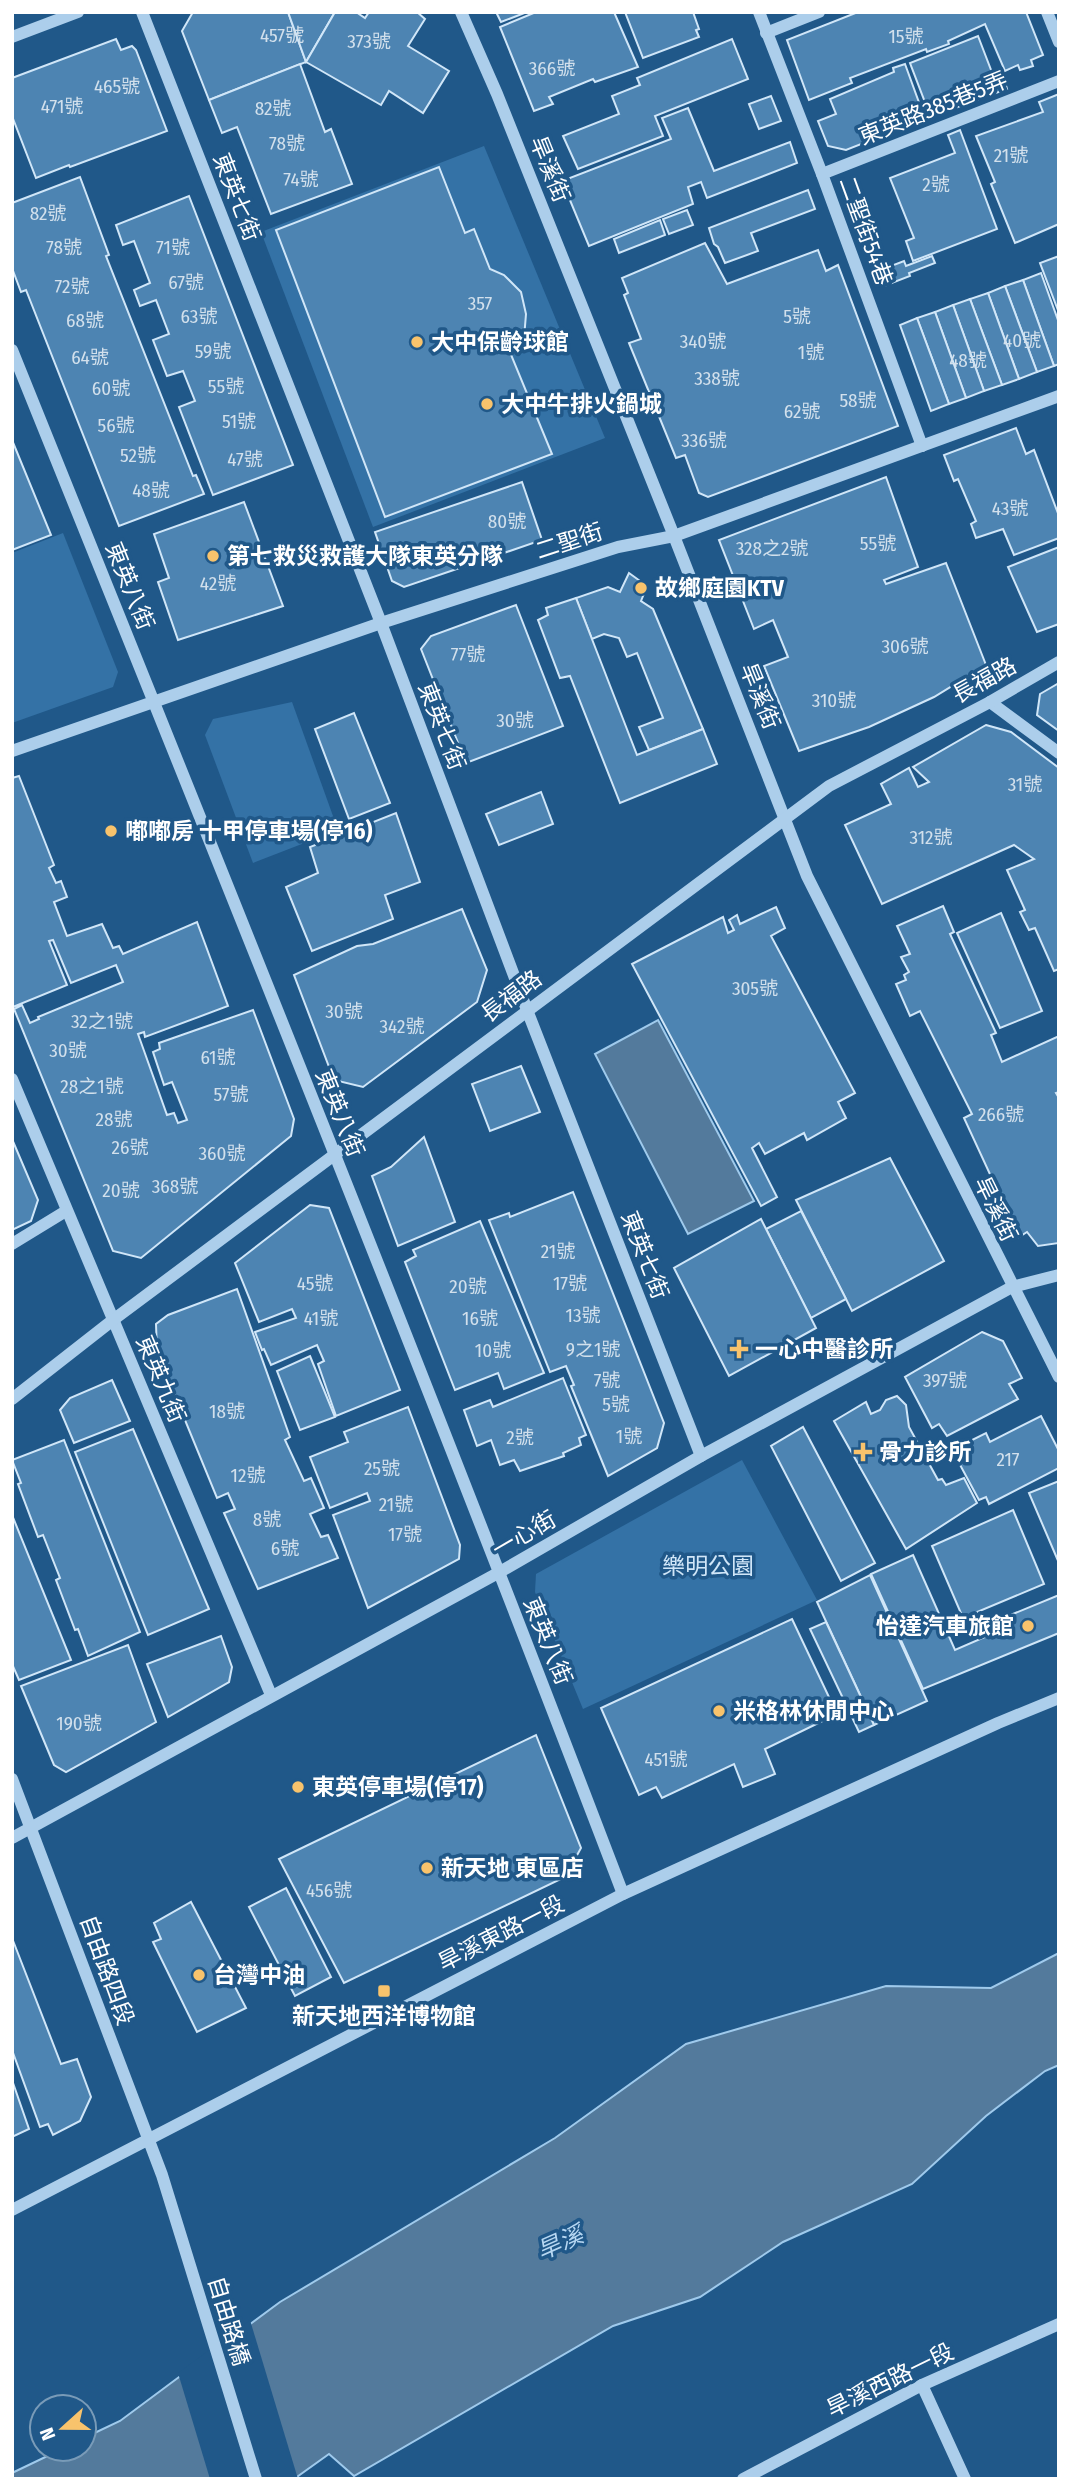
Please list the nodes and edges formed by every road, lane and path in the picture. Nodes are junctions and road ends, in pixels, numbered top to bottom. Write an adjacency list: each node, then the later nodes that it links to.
1 (78, 12): 8 (street)
2 (142, 12): 16 (street, 東英七街)
3 (461, 12): 15 (street, 旱溪街)
4 (759, 12): 7 (street, 二聖街54巷)
5 (819, 12): 7 (street)
6 (1047, 12): 9 (street)
7 (766, 33): 11 (street, 二聖街54巷)
8 (12, 37)
9 (1059, 42)
10 (1059, 81): 11 (street, 東英路385巷5弄)
11 (822, 174): 14 (street, 二聖街54巷)
12 (12, 350): 19 (street, 東英八街)
13 (1059, 396): 14 (street, 二聖街)
14 (922, 446): 15 (street, 二聖街)
15 (674, 536): 16 (street, 二聖街); 22 (street, 旱溪街)
16 (381, 623): 19 (street, 二聖街); 23 (street, 東英七街)
17 (1059, 662): 18 (street, 長福路)
18 (990, 702): 21 (street); 22 (street, 長福路)
19 (155, 703): 20 (street, 二聖街); 25 (street, 東英八街)
20 (12, 751)
21 (1059, 753)
22 (786, 817): 23 (street, 長福路); 29 (street, 旱溪街)
23 (527, 1010): 25 (street, 長福路); 33 (street, 東英七街)
24 (12, 1079): 26 (street, 東英九街)
25 (334, 1155): 30 (street, 長福路); 34 (street, 東英八街)
26 (66, 1211): 27 (street); 30 (street, 東英九街)
27 (12, 1244)
28 (1059, 1275): 29 (street, 一心街)
29 (1012, 1287): 31 (street, 旱溪街); 33 (street, 一心街)
30 (113, 1320): 32 (street, 長福路); 35 (street, 東英九街)
31 (1059, 1377)
32 (12, 1399)
33 (701, 1456): 34 (street, 一心街)
34 (498, 1573): 35 (street, 一心街); 40 (street, 東英八街)
35 (271, 1695): 38 (street, 一心街)
36 (1059, 1698): 40 (street, 旱溪東路一段)
37 (12, 1779): 38 (street, 自由路四段)
38 (32, 1827): 39 (street, 一心街); 41 (street, 自由路四段)
39 (12, 1838)
40 (623, 1894): 41 (street, 旱溪東路一段)
41 (148, 2140): 42 (street, 自由路四段); 43 (street, 旱溪東路一段)
42 (162, 2175): 46 (street, 自由路橋)
43 (12, 2210)
44 (1059, 2324): 45 (street, 旱溪西路一段)
45 (922, 2385): 47 (street, 旱溪西路一段); 48 (street)
46 (256, 2479)
47 (743, 2479)
48 (965, 2479)

